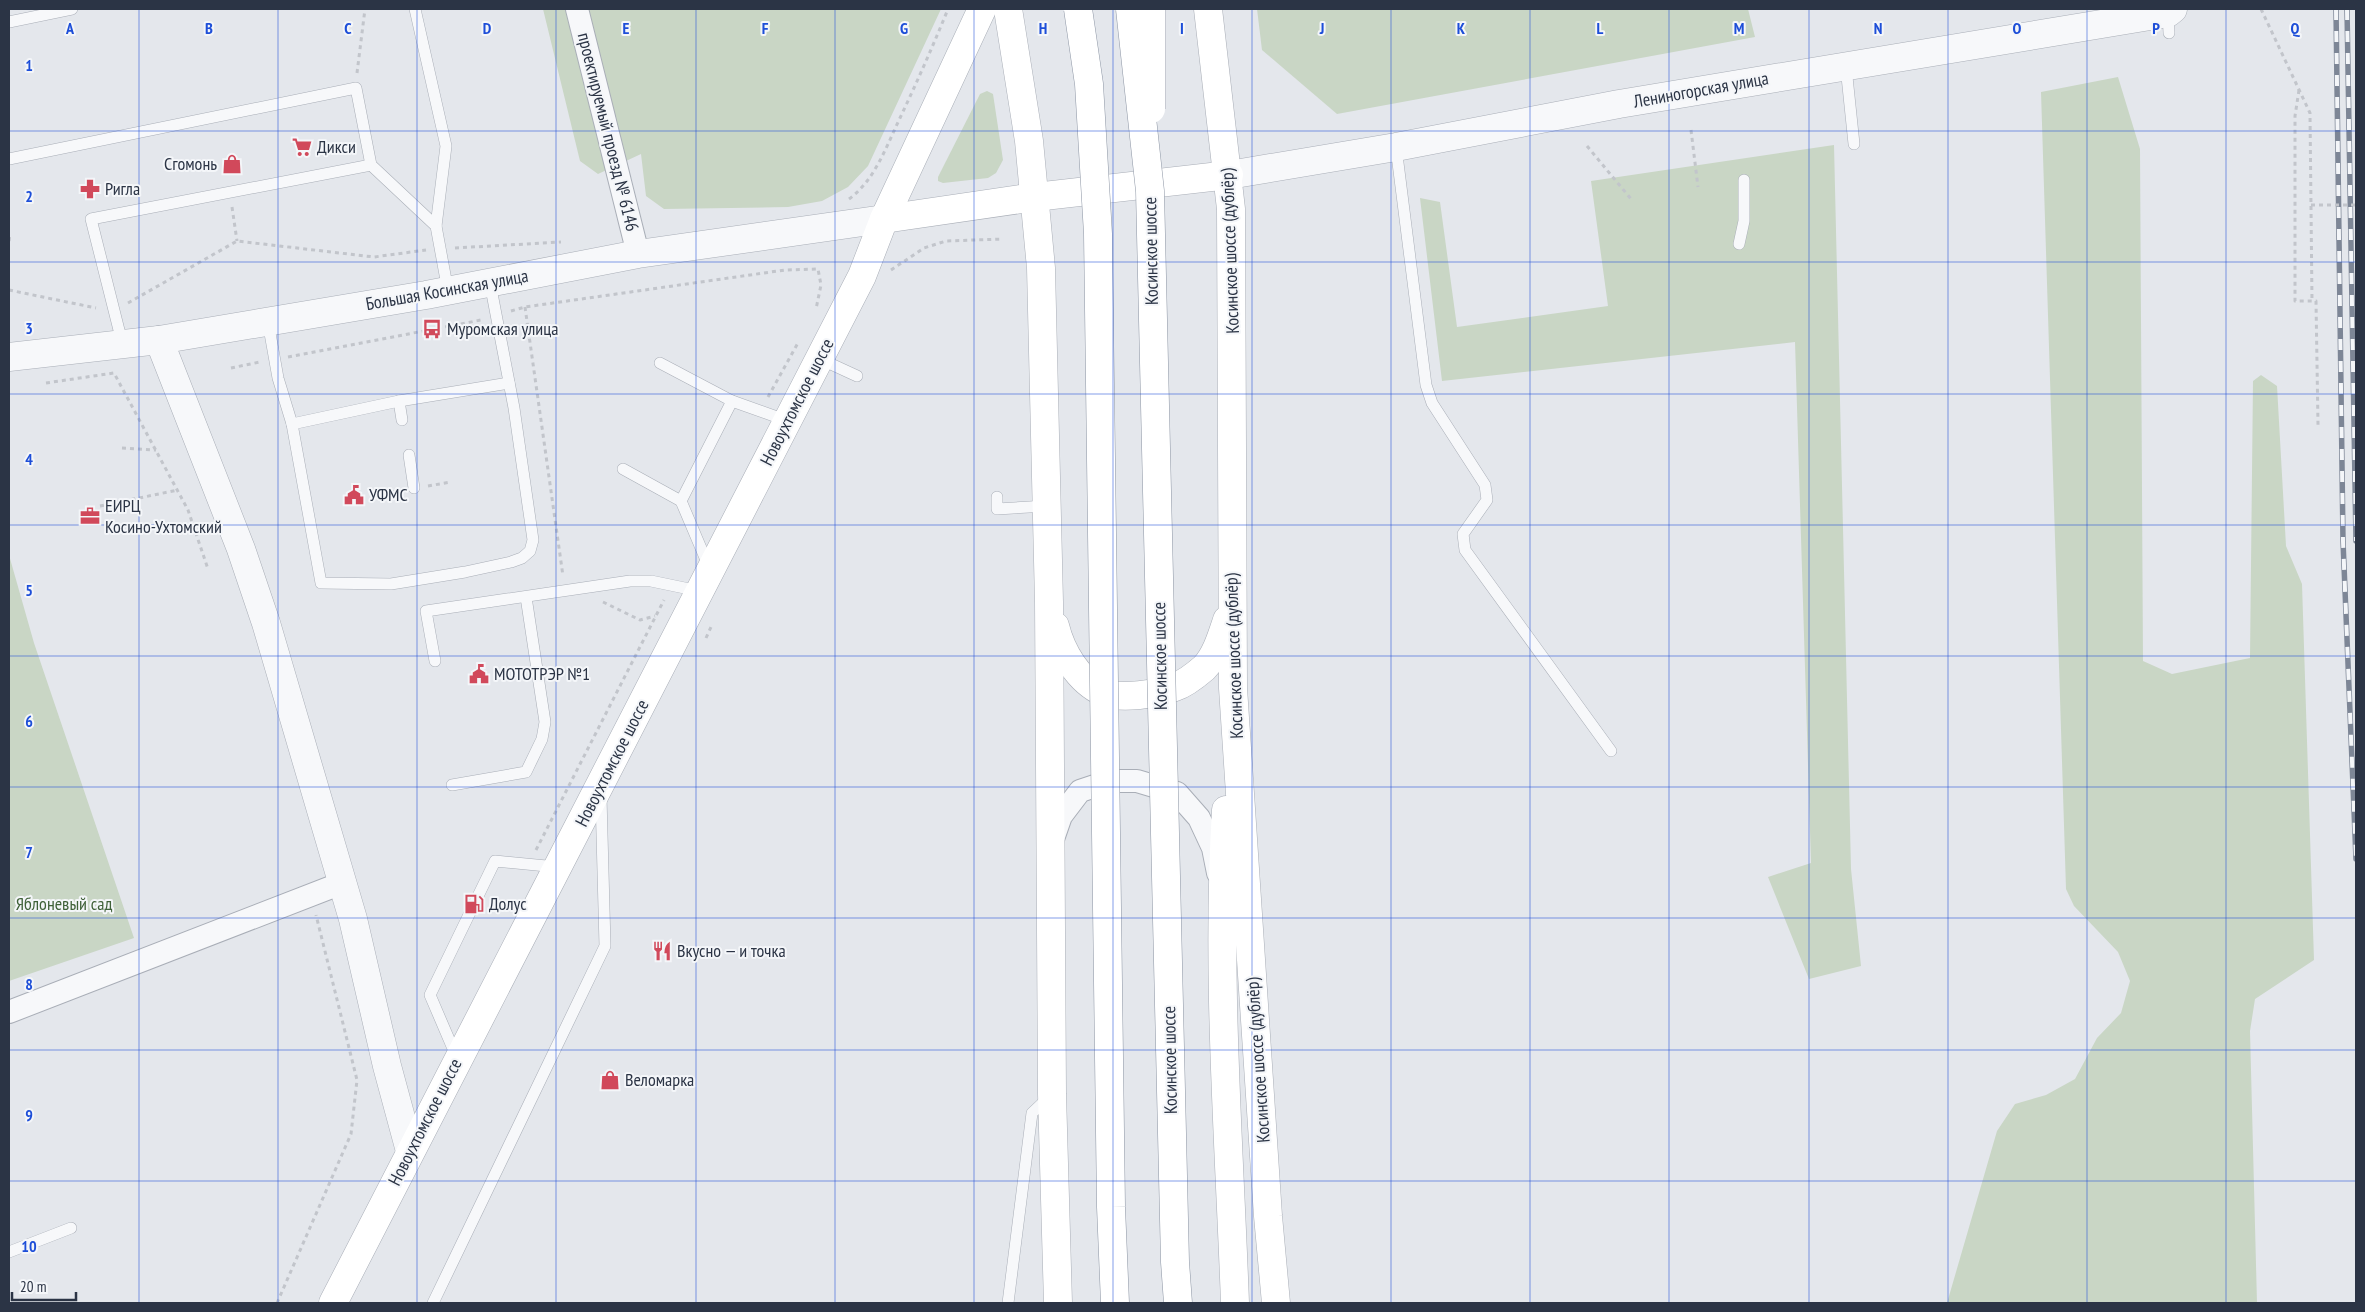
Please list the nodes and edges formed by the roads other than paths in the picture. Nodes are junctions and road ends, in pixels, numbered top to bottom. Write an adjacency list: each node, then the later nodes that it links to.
1 (72, 9): 12 (lane)
2 (415, 9): 23 (lane)
3 (577, 9): 25 (street, проектируемый проезд № 6146)
4 (982, 9): 22 (main road, Новоухтомское шоссе)
5 (1008, 9): 21 (main road)
6 (1078, 9): 70 (main road, bridge)
7 (1130, 9): 20 (main road, Косинское шоссе, bridge)
8 (1151, 9): 20 (main road, bridge)
9 (1208, 9): 18 (main road, Косинское шоссе (дублёр))
10 (2117, 15): 11 (street, Лениногорская улица); 13 (street, Лениногорская улица)
11 (2170, 18)
12 (9, 22)
13 (1846, 65): 14 (lane); 15 (street, Лениногорская улица)
14 (1854, 144)
15 (1396, 147): 18 (street, Лениногорская улица); 53 (lane)
16 (9, 158): 17 (lane)
17 (370, 165): 23 (lane); 30 (lane)
18 (1229, 176): 21 (main road); 50 (main road, Косинское шоссе (дублёр))
19 (1744, 180): 24 (lane)
20 (1150, 191): 71 (main road, Косинское шоссе, bridge)
21 (1035, 197): 22 (main road); 46 (main road)
22 (884, 219): 25 (street, Большая Косинская улица); 32 (main road, Новоухтомское шоссе)
23 (436, 226): 27 (lane)
24 (1739, 244)
25 (638, 254): 26 (street, Большая Косинская улица)
26 (490, 282): 27 (street, Большая Косинская улица); 35 (lane)
27 (448, 291): 28 (street, Большая Косинская улица)
28 (268, 322): 29 (street, Большая Косинская улица); 40 (lane)
29 (159, 340): 30 (street, Большая Косинская улица); 58 (street)
30 (122, 342): 31 (street, Большая Косинская улица)
31 (9, 357)
32 (820, 358): 34 (lane); 39 (main road, Новоухтомское шоссе)
33 (660, 363): 36 (lane)
34 (857, 376)
35 (509, 383): 37 (lane); 40 (lane)
36 (732, 401): 39 (lane); 45 (lane)
37 (399, 402): 38 (lane); 40 (lane)
38 (402, 420)
39 (788, 421): 47 (main road, Новоухтомское шоссе)
40 (292, 424)
41 (409, 455): 43 (lane)
42 (623, 469): 45 (lane)
43 (414, 488)
44 (996, 497): 46 (lane)
45 (681, 501): 47 (lane)
46 (1047, 506): 49 (main road)
47 (705, 581): 48 (lane); 55 (main road, Новоухтомское шоссе)
48 (526, 597): 51 (lane); 54 (lane)
49 (1049, 602): 50 (main road); 56 (main road)
50 (1231, 606): 52 (main road, Косинское шоссе (дублёр))
51 (435, 661)
52 (1233, 688): 59 (main road); 73 (main road, Косинское шоссе (дублёр))
53 (1612, 750)
54 (452, 786)
55 (601, 786): 57 (main road, Новоухтомское шоссе); 66 (lane)
56 (1049, 850): 59 (street); 62 (main road)
57 (558, 867): 61 (main road, Новоухтомское шоссе); 61 (lane)
58 (342, 883): 60 (street); 63 (street)
59 (1222, 892): 72 (main road)
60 (9, 1012)
61 (458, 1060): 63 (main road, Новоухтомское шоссе)
62 (1052, 1094): 68 (lane); 69 (main road)
63 (410, 1151): 67 (main road, Новоухтомское шоссе)
64 (71, 1228): 65 (lane)
65 (9, 1252)
66 (436, 1302)
67 (333, 1303)
68 (1008, 1303)
69 (1058, 1303)
70 (1115, 1303)
71 (1178, 1303)
72 (1235, 1303)
73 (1276, 1303)

